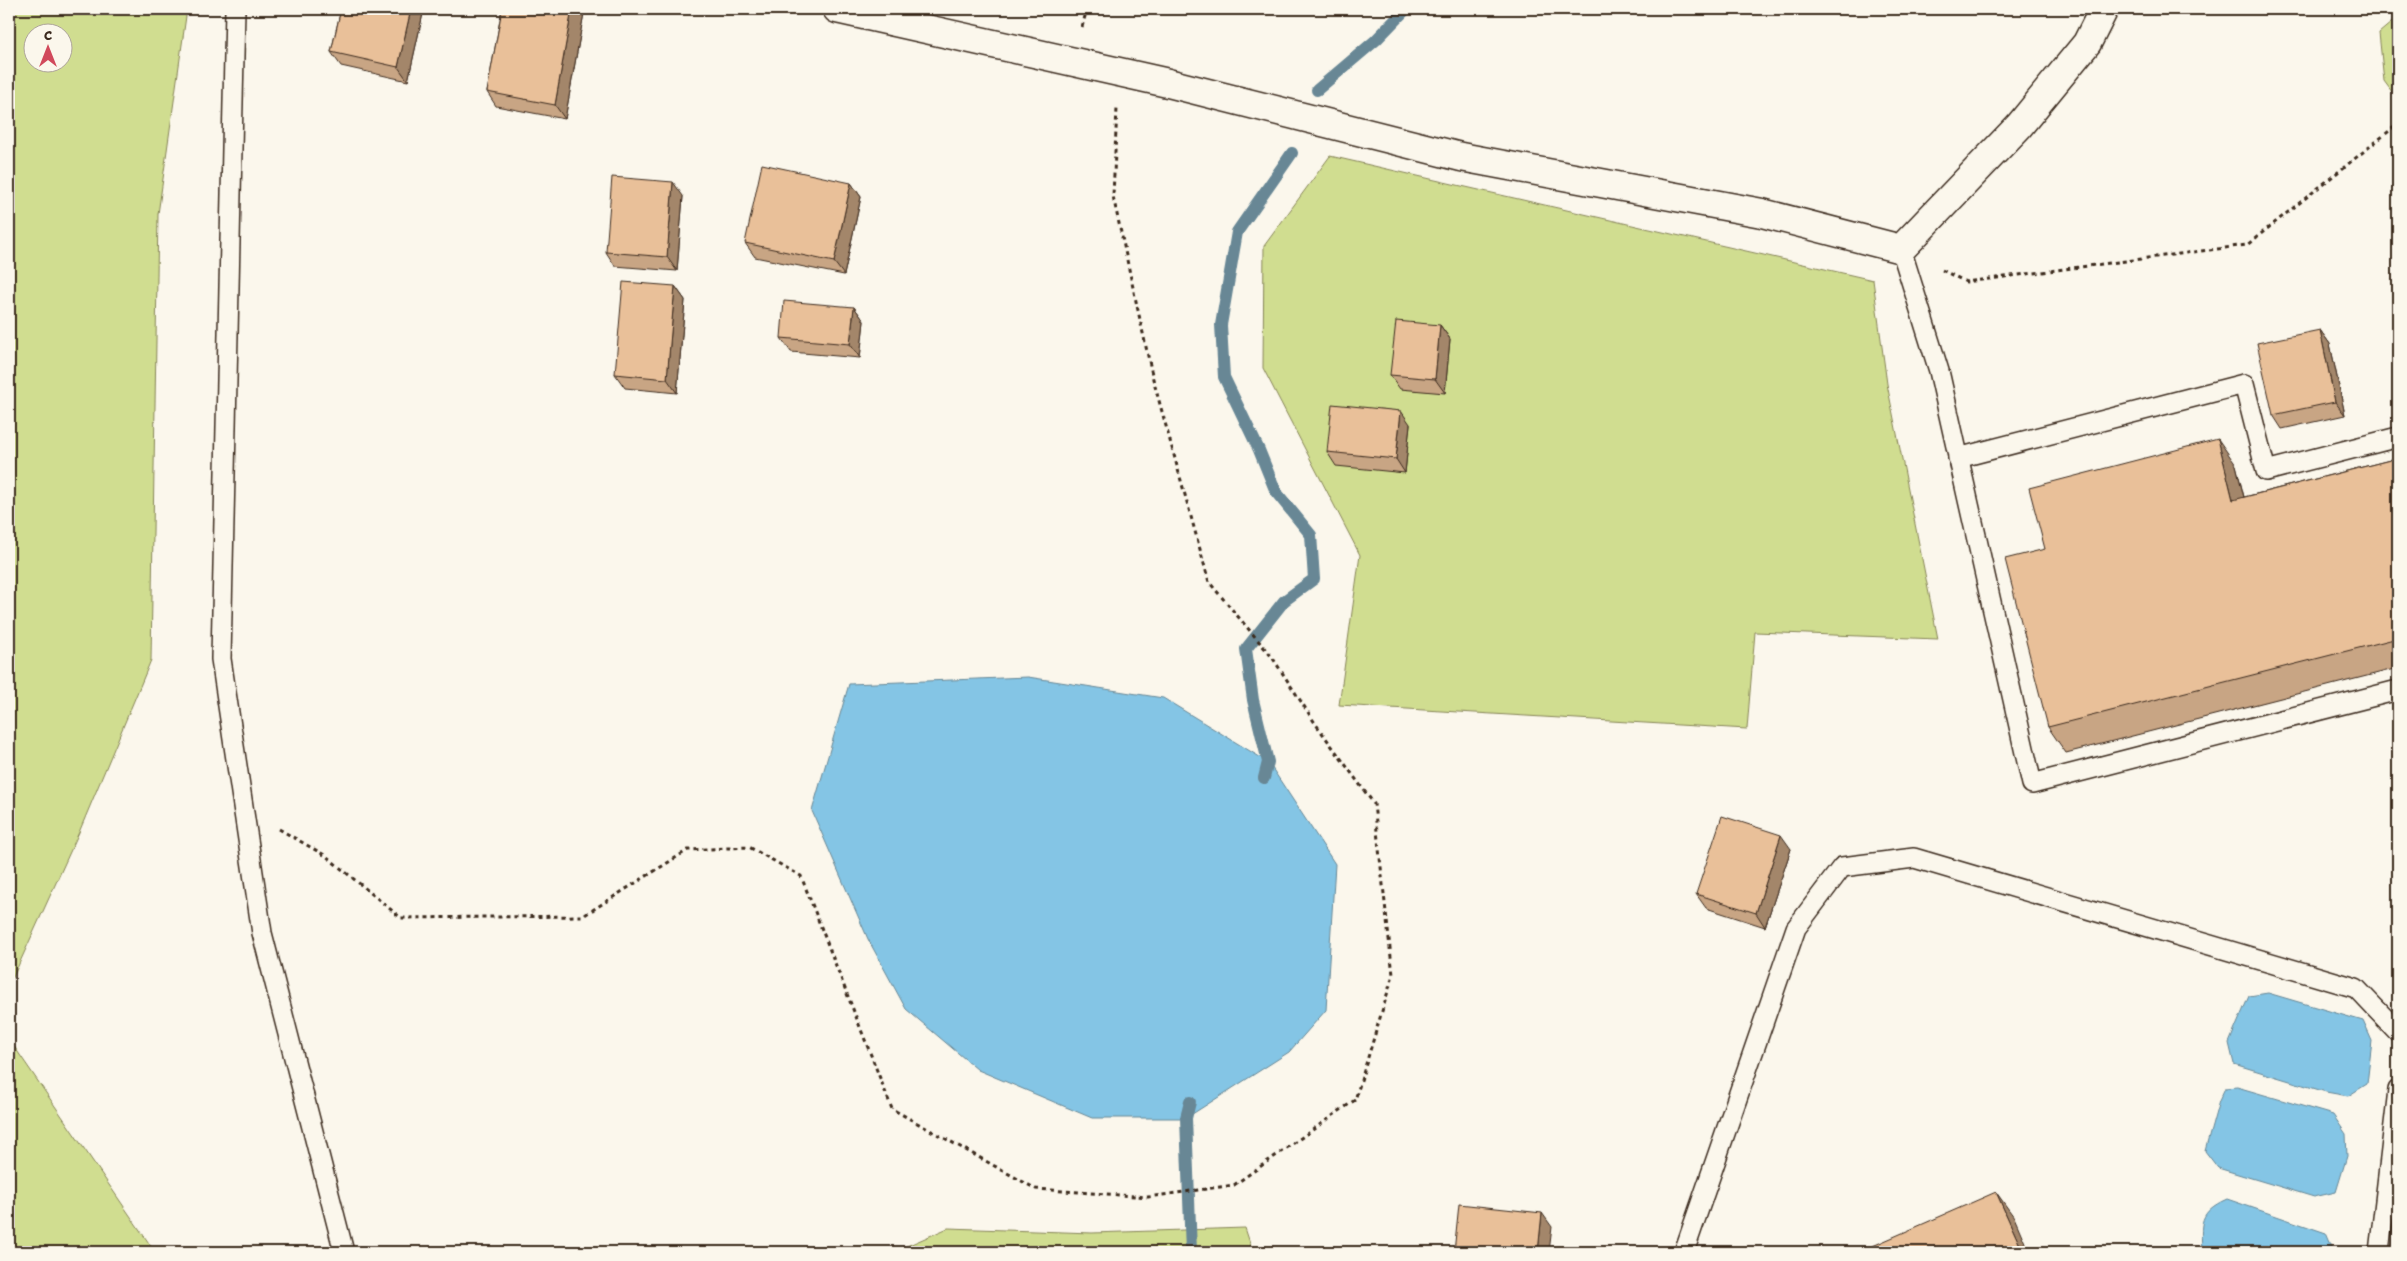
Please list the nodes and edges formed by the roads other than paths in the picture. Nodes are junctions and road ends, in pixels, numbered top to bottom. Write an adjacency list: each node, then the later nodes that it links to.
1 (235, 9): 10 (lane)
2 (837, 9): 4 (street)
3 (2104, 9): 4 (street)
4 (1901, 249): 6 (lane)
5 (2398, 437): 6 (lane)
6 (1958, 458): 7 (lane)
7 (2398, 690)
8 (2398, 1032): 11 (lane)
9 (2398, 1090): 12 (lane)
10 (344, 1252)
11 (1684, 1252)
12 (2379, 1252)

